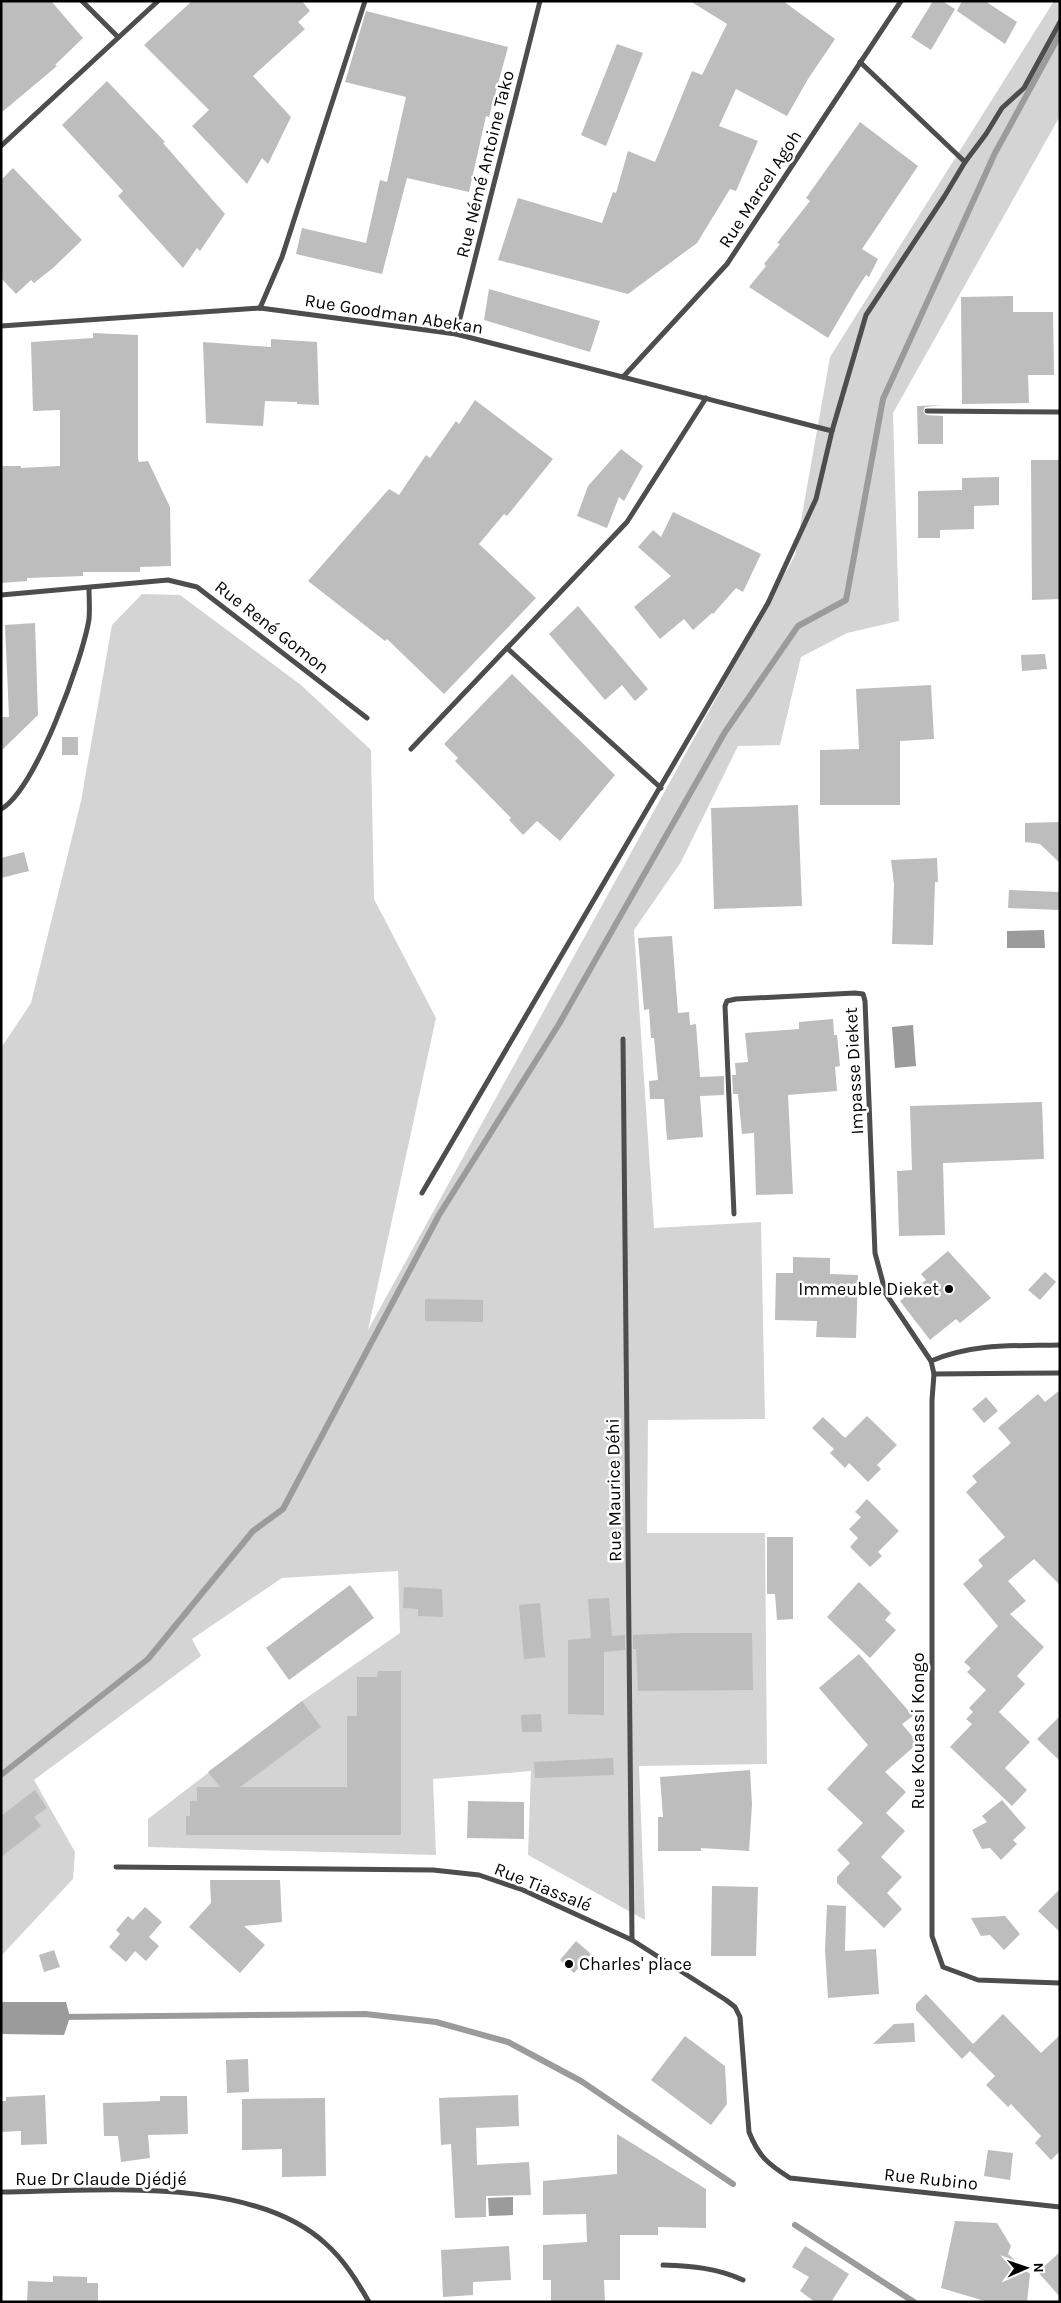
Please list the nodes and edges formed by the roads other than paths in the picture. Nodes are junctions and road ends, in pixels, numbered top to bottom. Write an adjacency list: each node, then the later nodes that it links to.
1 (82, 1): 7 (street)
2 (158, 1): 7 (street)
3 (365, 1): 11 (street)
4 (540, 1): 13 (street, Rue Némé Antoine Tako)
5 (900, 1): 8 (street, Rue Marcel Agoh)
6 (1060, 22): 10 (street)
7 (118, 37): 9 (street)
8 (860, 62): 10 (street); 14 (street, Rue Marcel Agoh)
9 (1, 146)
10 (965, 162): 18 (street)
11 (260, 308): 12 (street, Rue Goodman Abekan); 13 (street, Rue Goodman Abekan)
12 (1, 326)
13 (456, 334): 14 (street, Rue Goodman Abekan)
14 (623, 377): 15 (street, Rue Goodman Abekan)
15 (706, 398): 18 (street, Rue Goodman Abekan); 21 (street)
16 (927, 411): 17 (street)
17 (1060, 412)
18 (832, 431): 24 (street)
19 (89, 588): 20 (street, Rue René Gomon); 22 (street, Rue René Gomon); 25 (street)
20 (1, 595)
21 (508, 648): 23 (street); 24 (street)
22 (367, 718)
23 (411, 749)
24 (661, 788): 27 (street)
25 (1, 809)
26 (623, 1039): 34 (street, Rue Maurice Déhi)
27 (422, 1193)
28 (734, 1214): 30 (street, Impasse Dieket)
29 (1060, 1344): 30 (street)
30 (931, 1361): 32 (street, Rue Kouassi Kongo)
31 (1060, 1373): 32 (street)
32 (934, 1374): 35 (street, Rue Kouassi Kongo)
33 (116, 1867): 34 (street, Rue Tiassalé)
34 (632, 1940): 36 (street, Rue Tiassalé)
35 (1060, 1983)
36 (800, 2178): 38 (street, Rue Rubino)
37 (1, 2192): 41 (street, Rue Dr Claude Djédjé)
38 (1060, 2207)
39 (663, 2265): 40 (street)
40 (744, 2280)
41 (369, 2302)

